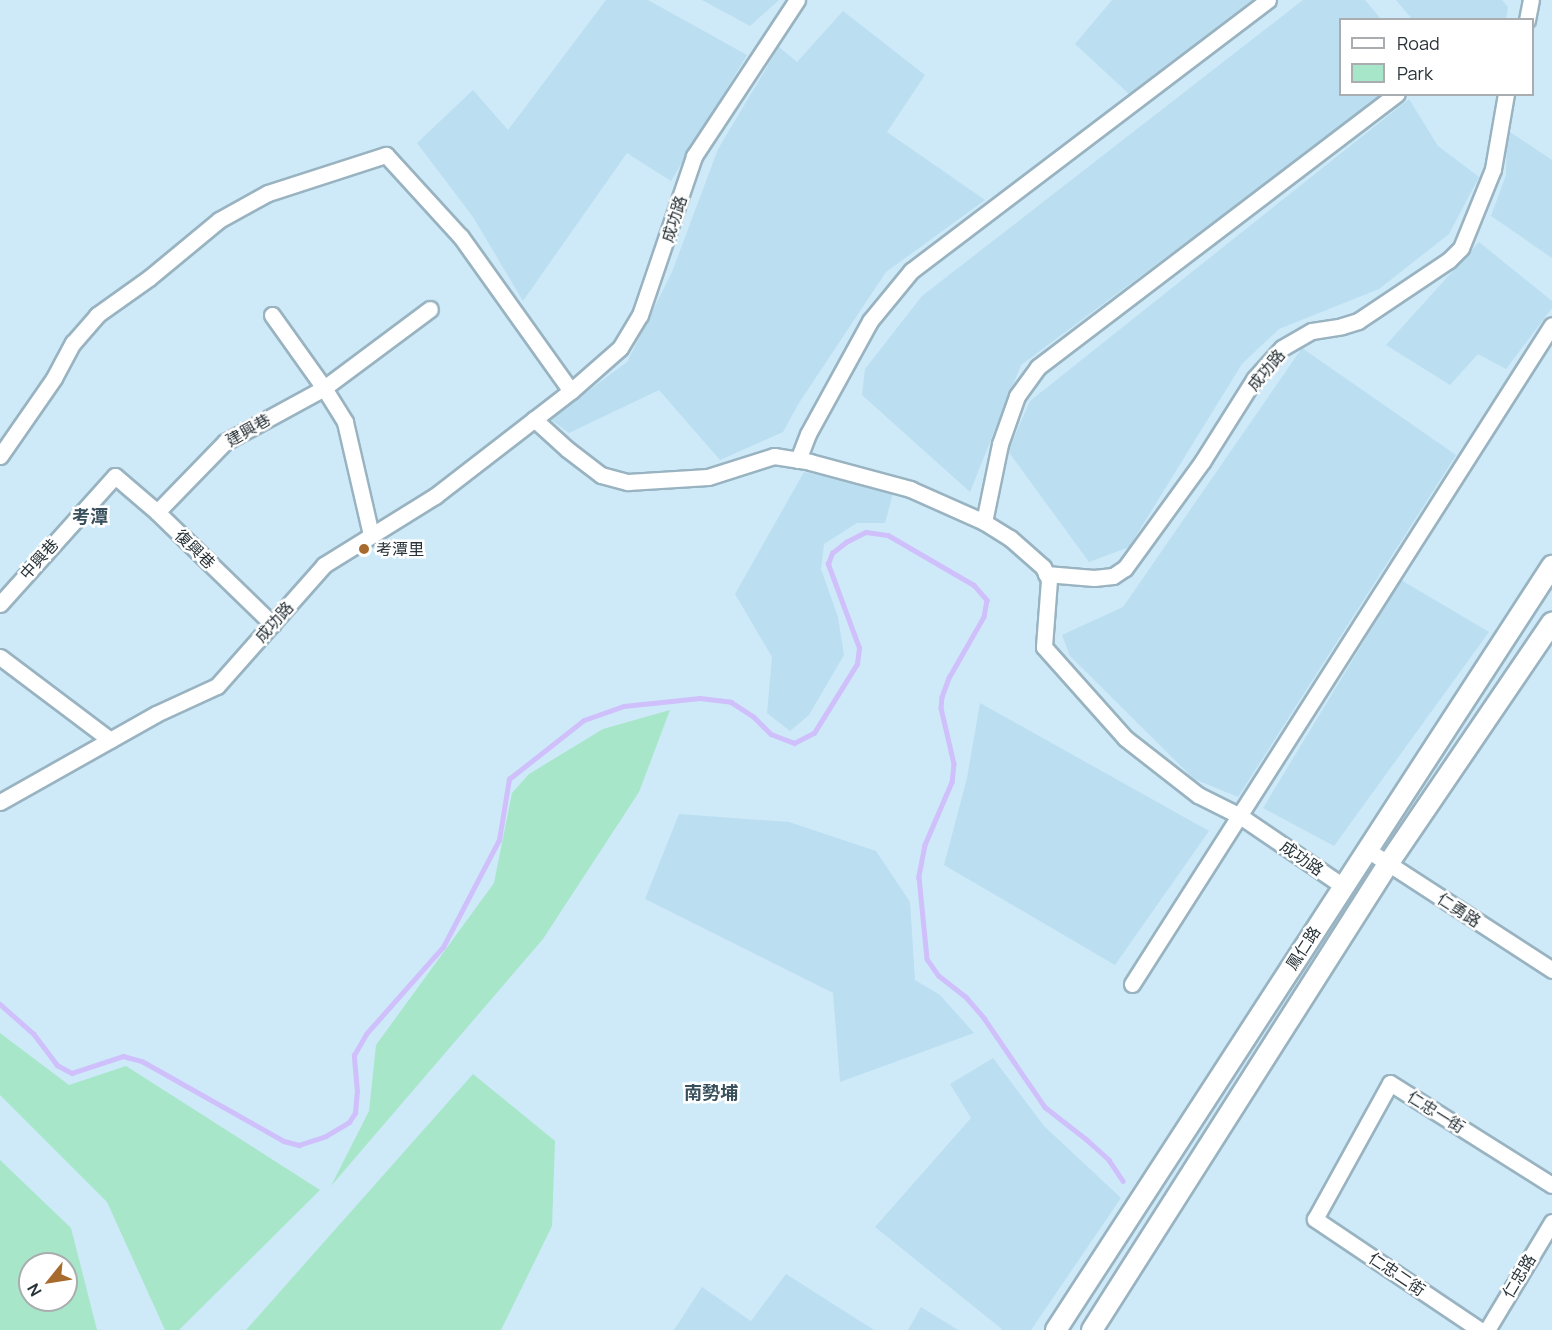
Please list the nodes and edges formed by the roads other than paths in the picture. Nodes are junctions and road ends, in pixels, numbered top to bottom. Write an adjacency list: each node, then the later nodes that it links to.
1 (796, 0): 11 (street, 成功路)
2 (1268, 0): 14 (street)
3 (1531, 0): 4 (street)
4 (1527, 18)
5 (1394, 96): 17 (street)
6 (1506, 96): 20 (street, 成功路)
7 (430, 309): 10 (street, 建興巷)
8 (272, 315): 10 (street)
9 (1552, 325): 28 (street)
10 (324, 388): 16 (street, 建興巷); 18 (street)
11 (571, 391): 12 (street, 成功路); 13 (street)
12 (534, 419): 14 (street); 18 (street, 成功路)
13 (0, 456)
14 (798, 460): 17 (street)
15 (115, 476): 16 (street, 復興巷); 21 (street, 中興巷)
16 (157, 512): 24 (street, 復興巷)
17 (984, 522): 20 (street)
18 (371, 535): 24 (street, 成功路)
19 (1552, 566): 29 (main road, 鳳仁路)
20 (1046, 574): 28 (street, 成功路)
21 (6, 585): 22 (street, 中興巷)
22 (0, 604)
23 (1552, 623): 30 (main road, 鳳仁路)
24 (272, 624): 26 (street, 成功路)
25 (0, 657): 26 (street)
26 (110, 740): 27 (street, 成功路)
27 (0, 802)
28 (1240, 816): 31 (street, 成功路); 33 (street)
29 (1366, 849): 30 (street, 仁勇路); 31 (main road, 鳳仁路)
30 (1388, 864): 32 (street, 仁勇路); 38 (main road, 鳳仁路)
31 (1343, 886): 37 (main road, 鳳仁路)
32 (1552, 970)
33 (1132, 984)
34 (1552, 1185): 35 (street, 仁忠一街)
35 (1315, 1219): 39 (street, 仁忠二街)
36 (1552, 1222): 40 (street, 仁忠路)
37 (1056, 1330)
38 (1092, 1330)
39 (1480, 1330)
40 (1486, 1330)

